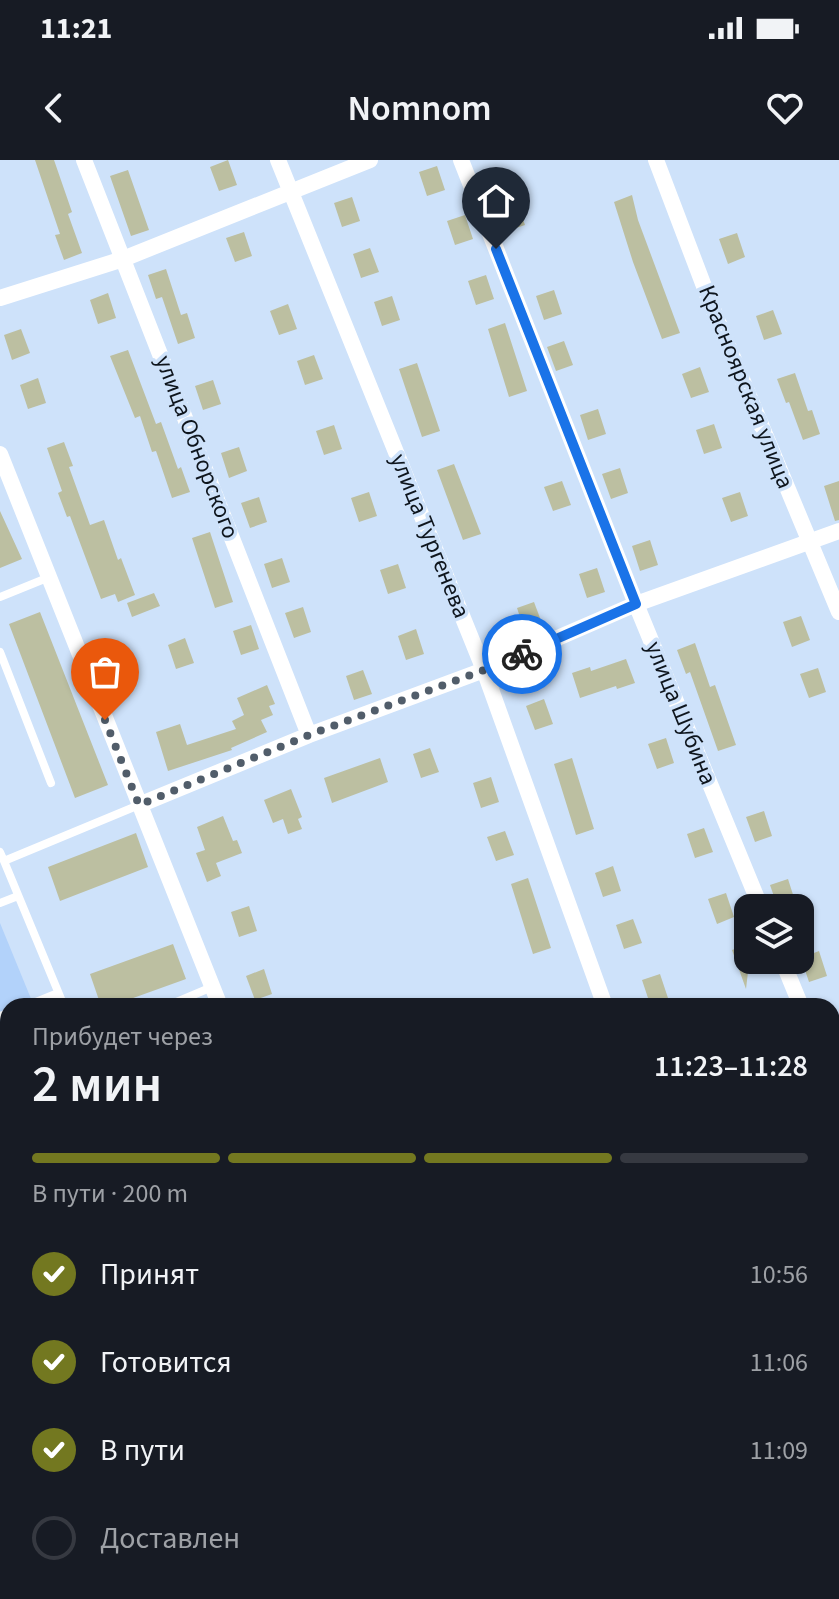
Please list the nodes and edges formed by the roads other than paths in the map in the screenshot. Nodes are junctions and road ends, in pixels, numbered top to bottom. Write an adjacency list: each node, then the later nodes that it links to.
1 (84, 160): 7 (street, улица Обнорского)
2 (278, 160): 6 (street, улица Тургенева)
3 (370, 160): 6 (street)
4 (461, 160): 14 (street, улица Шубина)
5 (656, 160): 11 (street, Красноярская улица)
6 (291, 192): 7 (street); 17 (street, улица Тургенева)
7 (123, 259): 8 (street); 18 (street, улица Обнорского)
8 (0, 298)
9 (0, 454): 12 (street)
10 (839, 531): 11 (street)
11 (809, 542): 14 (street); 15 (street, Красноярская улица)
12 (47, 578): 13 (lane); 20 (street)
13 (0, 597)
14 (636, 604): 17 (street); 22 (street, улица Шубина)
15 (839, 612)
16 (0, 652): 19 (lane)
17 (484, 670): 18 (street); 32 (street, улица Тургенева)
18 (309, 735): 20 (street)
19 (51, 783)
20 (139, 805): 21 (lane); 26 (street)
21 (2, 857): 23 (lane)
22 (755, 894)
23 (18, 896): 24 (lane); 27 (lane)
24 (0, 903)
25 (788, 974): 33 (street)
26 (213, 987): 30 (lane); 31 (street)
27 (58, 993): 28 (lane); 29 (lane)
28 (46, 998)
29 (60, 998)
30 (186, 998)
31 (217, 998)
32 (602, 998)
33 (798, 998)

